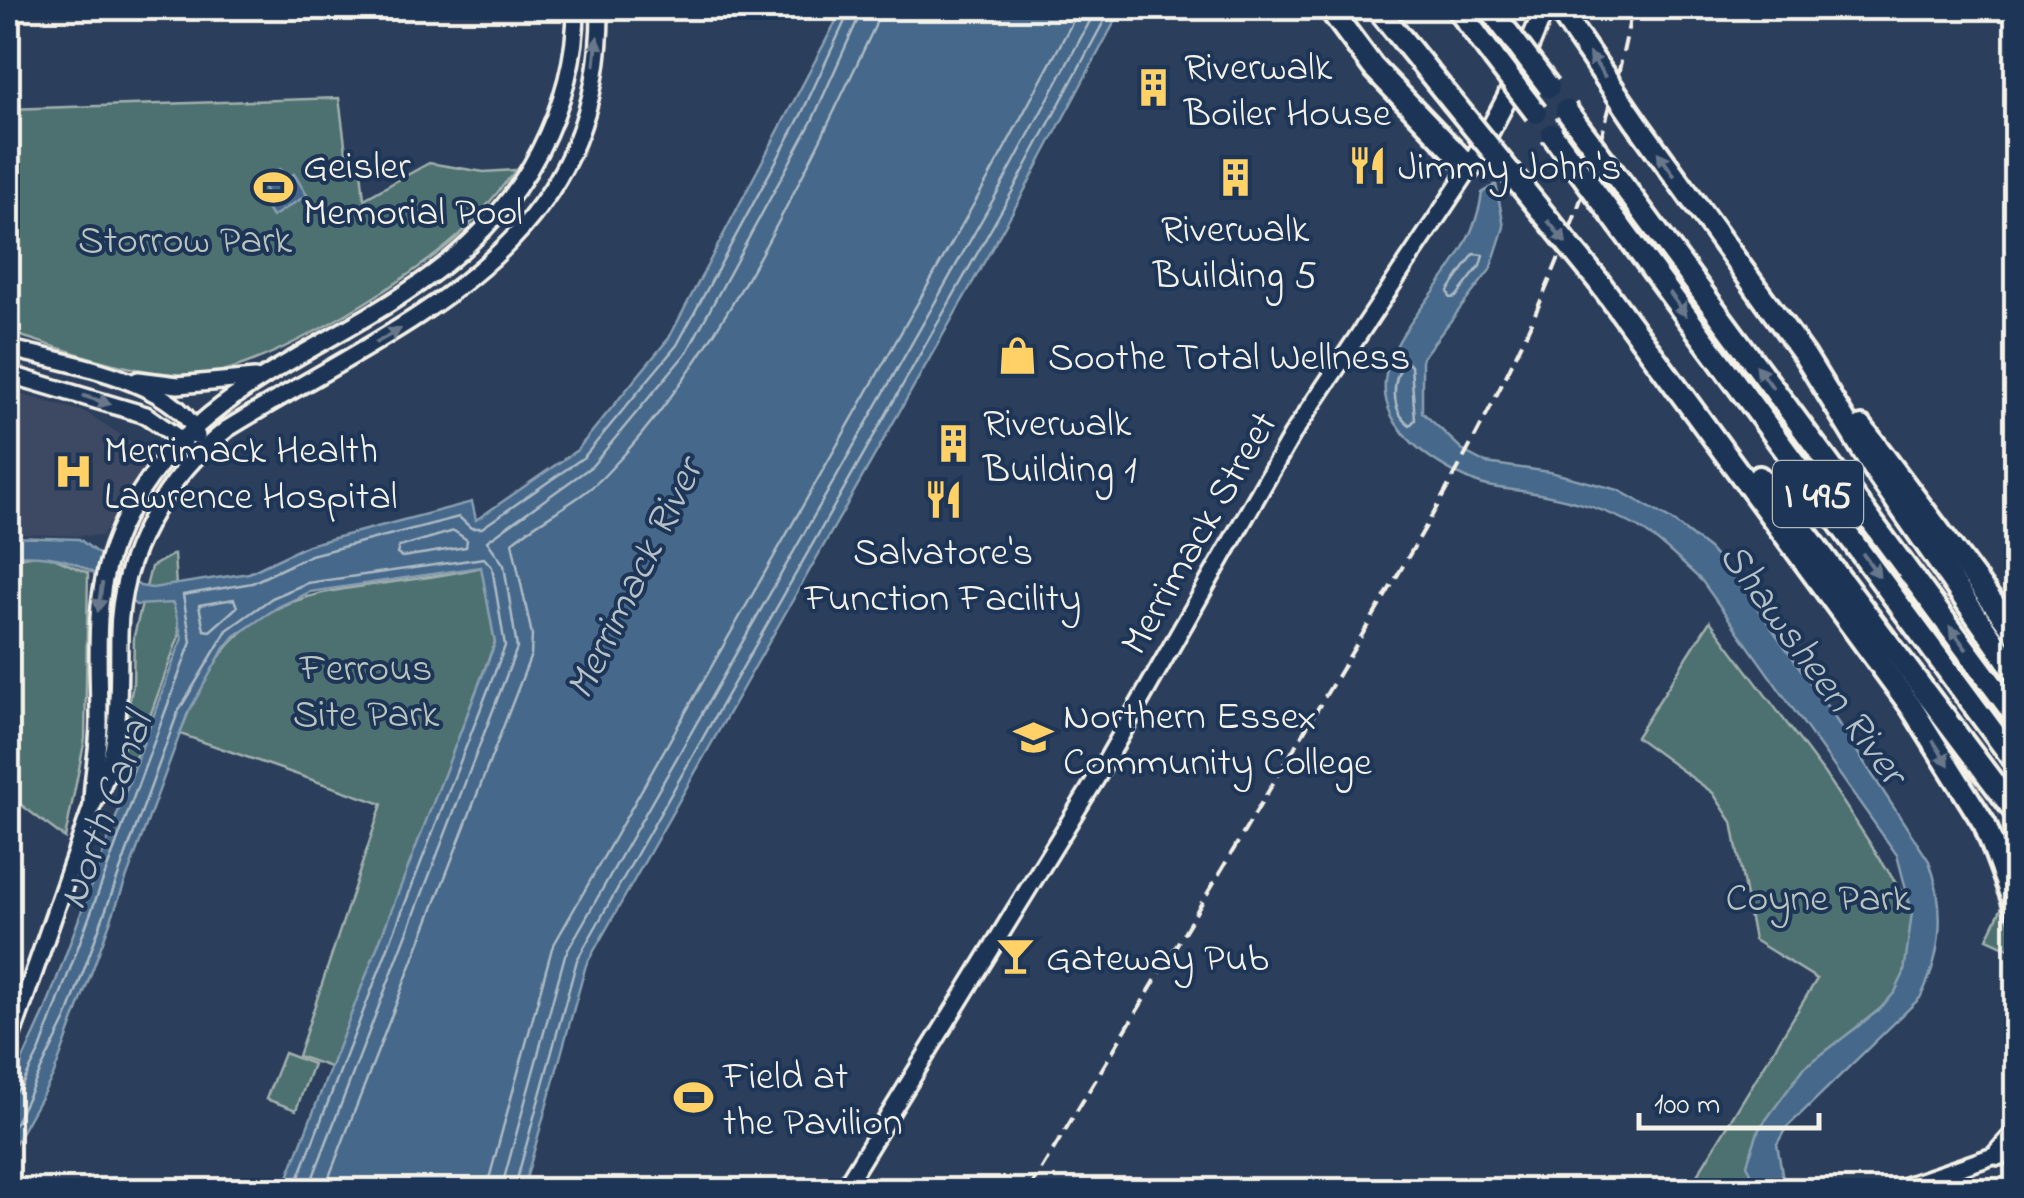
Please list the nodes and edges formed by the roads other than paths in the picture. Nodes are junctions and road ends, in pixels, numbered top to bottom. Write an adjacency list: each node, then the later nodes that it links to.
1 (576, 8): 12 (main road)
2 (600, 8): 17 (main road, one-way to 2)
3 (1328, 8): 8 (highway)
4 (1377, 8): 14 (highway, one-way to 14, bridge)
5 (1457, 8): 21 (highway, I 495, one-way to 21, bridge)
6 (1489, 8): 20 (highway, I 495, one-way to 6, bridge)
7 (1549, 8): 8 (highway, Merrimack Street); 10 (highway, one-way to 7, bridge)
8 (1470, 168): 28 (main road, Merrimack Street)
9 (8, 348): 13 (main road)
10 (1805, 356): 18 (highway); 19 (highway)
11 (8, 374): 16 (main road, one-way to 16)
12 (264, 376): 13 (main road); 15 (main road)
13 (119, 378): 15 (main road)
14 (1682, 389): 23 (highway); 24 (highway, one-way to 24)
15 (194, 426): 16 (main road); 17 (main road)
16 (178, 440): 17 (main road); 22 (main road, one-way to 22)
17 (201, 449): 22 (main road)
18 (2016, 634)
19 (2016, 673)
20 (2016, 716)
21 (2016, 763)
22 (92, 806): 25 (main road)
23 (2016, 812)
24 (2016, 908)
25 (8, 1047)
26 (2016, 1136): 27 (highway)
27 (2011, 1151): 29 (main road)
28 (843, 1190)
29 (1894, 1190)

